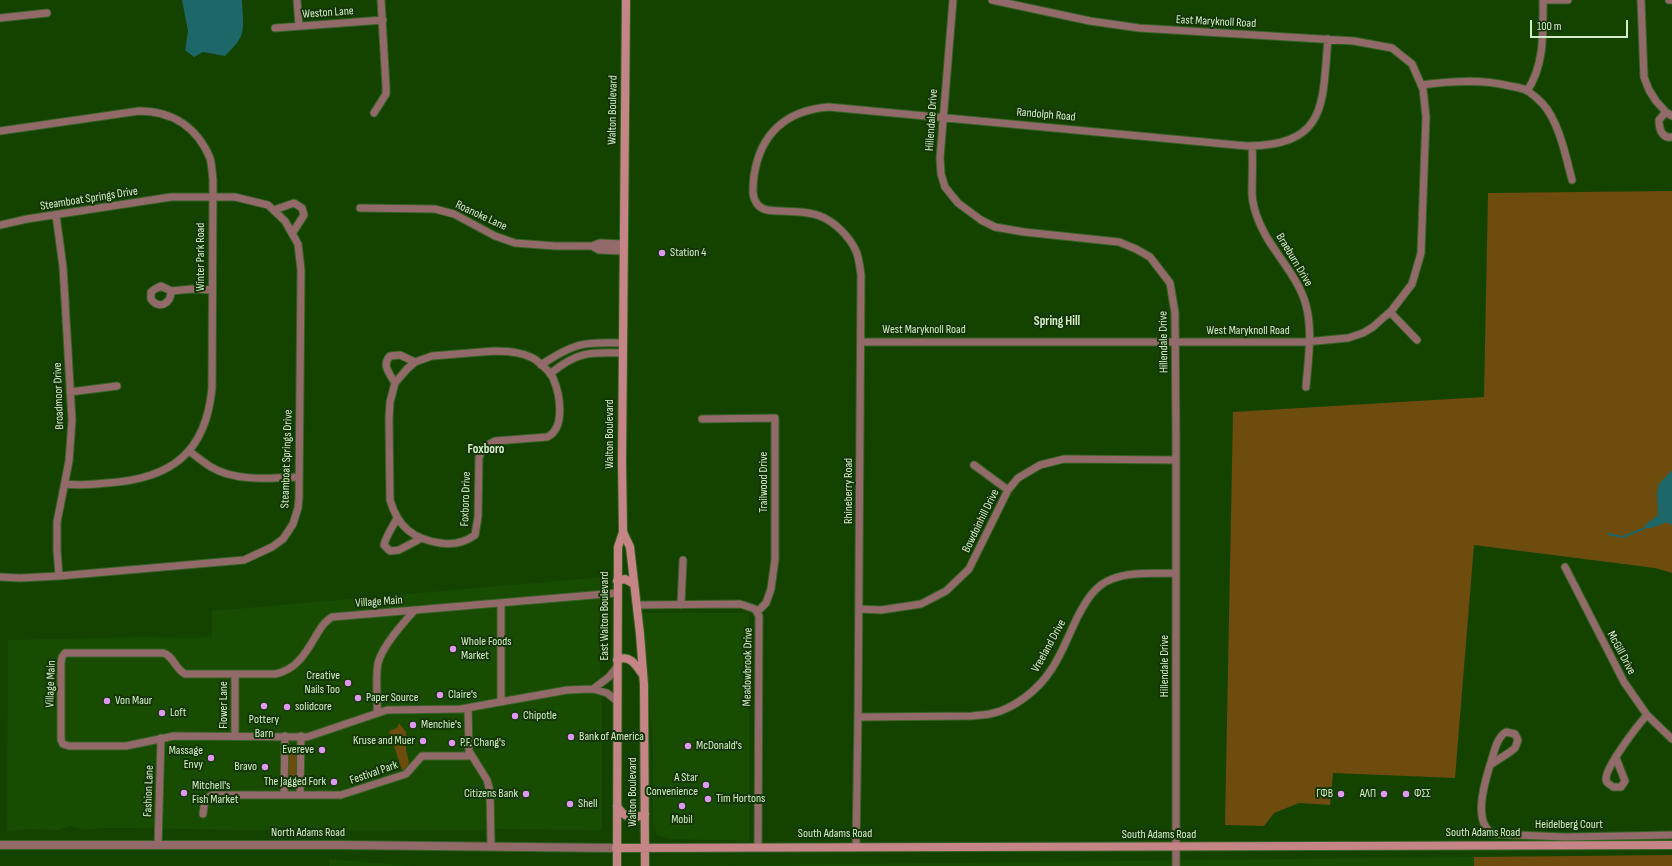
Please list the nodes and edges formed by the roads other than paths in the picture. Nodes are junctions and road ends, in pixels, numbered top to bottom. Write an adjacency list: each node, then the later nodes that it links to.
1 (297, 0): 14 (street)
2 (381, 0): 13 (street)
3 (626, 0): 33 (main road, Walton Boulevard)
4 (954, 0): 21 (street, Hillendale Drive)
5 (992, 0): 16 (street, East Maryknoll Road)
6 (1543, 0): 7 (street); 18 (street)
7 (1568, 0)
8 (1641, 0): 20 (street)
9 (1669, 0): 10 (street)
10 (1672, 0)
11 (47, 13): 12 (street)
12 (0, 18)
13 (383, 20): 14 (street, Weston Lane); 19 (street)
14 (299, 25): 15 (street, Weston Lane)
15 (275, 28)
16 (1328, 39): 17 (street, East Maryknoll Road); 24 (street, Randolph Road)
17 (1421, 85): 18 (street); 36 (street, West Maryknoll Road)
18 (1527, 91): 25 (street)
19 (374, 113)
20 (1669, 114): 23 (street)
21 (942, 117): 24 (street, Randolph Road); 27 (street, Randolph Road); 38 (street, Hillendale Drive)
22 (0, 131): 26 (street, Winter Park Road)
23 (1672, 137)
24 (1252, 146): 40 (street, Braeburn Drive)
25 (1572, 180)
26 (212, 197): 29 (street, Steamboat Springs Drive); 30 (street, Steamboat Springs Drive); 34 (street, Winter Park Road)
27 (758, 206): 39 (street, Rhineberry Road)
28 (360, 208): 33 (street, Roanoke Lane)
29 (274, 210): 32 (street, Steamboat Springs Drive); 32 (street)
30 (56, 215): 31 (street, Steamboat Springs Drive); 49 (street, Broadmoor Drive)
31 (0, 225)
32 (293, 232): 54 (street, Steamboat Springs Drive)
33 (623, 248): 41 (main road, Walton Boulevard)
34 (212, 290): 35 (street); 51 (street, Winter Park Road)
35 (171, 291)
36 (1390, 312): 37 (street); 40 (street, West Maryknoll Road)
37 (1417, 340)
38 (1175, 341): 39 (street, West Maryknoll Road); 40 (street, West Maryknoll Road); 52 (street, Hillendale Drive)
39 (861, 342): 71 (street, Rhineberry Road)
40 (1309, 342): 48 (street, Braeburn Drive)
41 (622, 343): 42 (main road, Walton Boulevard); 44 (street)
42 (622, 354): 45 (street); 58 (main road, Walton Boulevard)
43 (415, 362): 44 (street, Foxboro Drive); 46 (street, Foxboro Drive); 46 (street)
44 (541, 365): 45 (street, Foxboro Drive)
45 (550, 374): 59 (street, Foxboro Drive)
46 (395, 383): 57 (street, Foxboro Drive)
47 (117, 386): 49 (street)
48 (1306, 387)
49 (70, 392): 55 (street, Broadmoor Drive)
50 (702, 419): 73 (street, Trailwood Drive)
51 (189, 451): 54 (street); 55 (street, Winter Park Road)
52 (1176, 460): 56 (street, Bowdoinhill Drive); 62 (street, Hillendale Drive)
53 (974, 465): 56 (street)
54 (299, 478): 63 (street, Steamboat Springs Drive)
55 (65, 484): 63 (street, Broadmoor Drive)
56 (1008, 490): 71 (street, Bowdoinhill Drive)
57 (397, 518): 59 (street, Foxboro Drive); 59 (street)
58 (623, 532): 65 (main road, East Walton Boulevard); 66 (main road, Walton Boulevard)
59 (420, 539)
60 (683, 560): 70 (street)
61 (1565, 567): 82 (street, McGill Drive)
62 (1176, 573): 83 (street, Vreeland Drive); 106 (street, Hillendale Drive)
63 (59, 576): 64 (street, Steamboat Springs Drive)
64 (0, 577)
65 (617, 581): 66 (main road); 67 (main road, East Walton Boulevard)
66 (634, 584): 69 (main road, Walton Boulevard)
67 (617, 593): 68 (street, Village Main); 74 (main road, East Walton Boulevard)
68 (502, 603): 72 (street, Village Main); 79 (street)
69 (637, 605): 70 (street, Meadowbrook Drive); 76 (main road, Walton Boulevard)
70 (681, 605): 73 (street, Meadowbrook Drive)
71 (859, 609): 83 (street, Rhineberry Road)
72 (415, 610): 75 (street, Village Main); 81 (street)
73 (757, 612): 102 (street, Meadowbrook Drive)
74 (617, 664): 76 (main road); 77 (street); 78 (main road, East Walton Boulevard)
75 (235, 675): 84 (street, Flower Lane); 87 (street, Village Main)
76 (644, 678): 96 (main road, Walton Boulevard)
77 (594, 689): 78 (street, Village Main); 79 (street, Village Main)
78 (617, 701): 94 (main road, Walton Boulevard)
79 (502, 702): 80 (street, Village Main)
80 (468, 708): 81 (street, Village Main); 89 (street)
81 (377, 713): 86 (street, Village Main)
82 (1647, 715): 88 (street, McGill Drive); 90 (street)
83 (858, 717): 103 (street, Rhineberry Road)
84 (235, 736): 85 (street, Village Main); 87 (street, Village Main)
85 (285, 736): 86 (street, Village Main); 92 (street)
86 (301, 736): 93 (street)
87 (161, 738): 99 (street, Fashion Lane)
88 (1672, 738)
89 (472, 756): 93 (street, Festival Park); 100 (street)
90 (1616, 758)
91 (1490, 765): 91 (street, Heidelberg Court); 97 (street, Heidelberg Court)
92 (284, 795): 93 (street, Festival Park); 95 (street, Festival Park)
93 (300, 795)
94 (617, 806): 96 (main road); 104 (main road, Walton Boulevard)
95 (203, 814)
96 (645, 814): 105 (main road, Walton Boulevard)
97 (1672, 835)
98 (0, 845): 99 (street, North Adams Road)
99 (158, 845): 100 (street, North Adams Road)
100 (490, 845): 104 (street, North Adams Road)
101 (1672, 845): 106 (main road, South Adams Road)
102 (758, 846): 103 (main road, South Adams Road); 105 (main road, South Adams Road)
103 (856, 847): 106 (main road, South Adams Road)
104 (616, 848): 105 (main road, South Adams Road); 107 (main road, Walton Boulevard)
105 (645, 848): 108 (main road, Walton Boulevard)
106 (1176, 848): 109 (street, Hillendale Drive)
107 (617, 866)
108 (645, 866)
109 (1176, 866)

